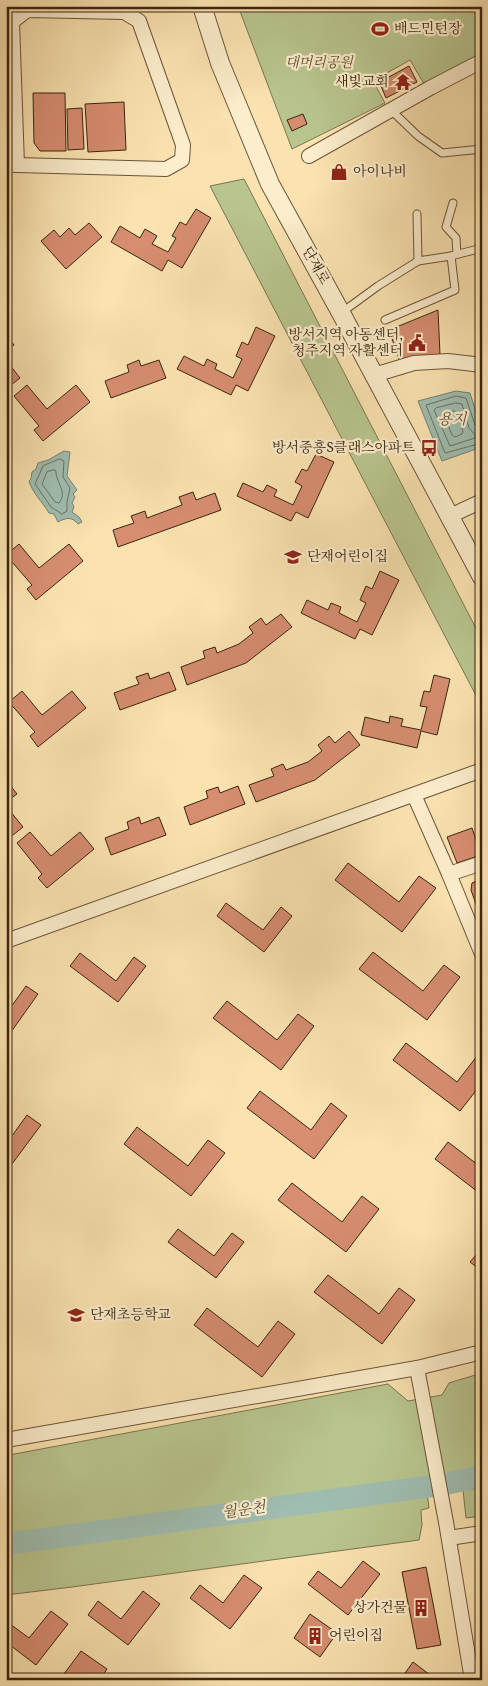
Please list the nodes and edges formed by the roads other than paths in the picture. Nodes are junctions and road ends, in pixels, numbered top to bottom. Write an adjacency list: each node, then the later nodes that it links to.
1 (202, 6): 3 (street, 단재로)
2 (215, 6): 3 (street)
3 (208, 25): 14 (street, 단재로)
4 (482, 61): 5 (street)
5 (391, 110): 6 (lane); 7 (street)
6 (482, 149)
7 (309, 156)
8 (12, 165): 8 (street)
9 (453, 203): 12 (lane)
10 (417, 214): 13 (lane)
11 (482, 248): 12 (lane)
12 (454, 255): 13 (lane); 15 (lane)
13 (418, 261): 14 (lane)
14 (341, 313): 17 (street, 단재로)
15 (385, 320)
16 (482, 365): 17 (street)
17 (374, 376): 19 (street, 단재로)
18 (482, 501): 19 (street)
19 (448, 517): 20 (street, 단재로)
20 (482, 577)
21 (482, 770): 22 (street)
22 (414, 795): 24 (street); 25 (street)
23 (482, 863): 24 (street)
24 (450, 874): 26 (street)
25 (6, 941)
26 (482, 954)
27 (482, 1352): 28 (street)
28 (417, 1368): 29 (street); 31 (street)
29 (6, 1440)
30 (482, 1534): 31 (street)
31 (449, 1538): 32 (street)
32 (474, 1672)

